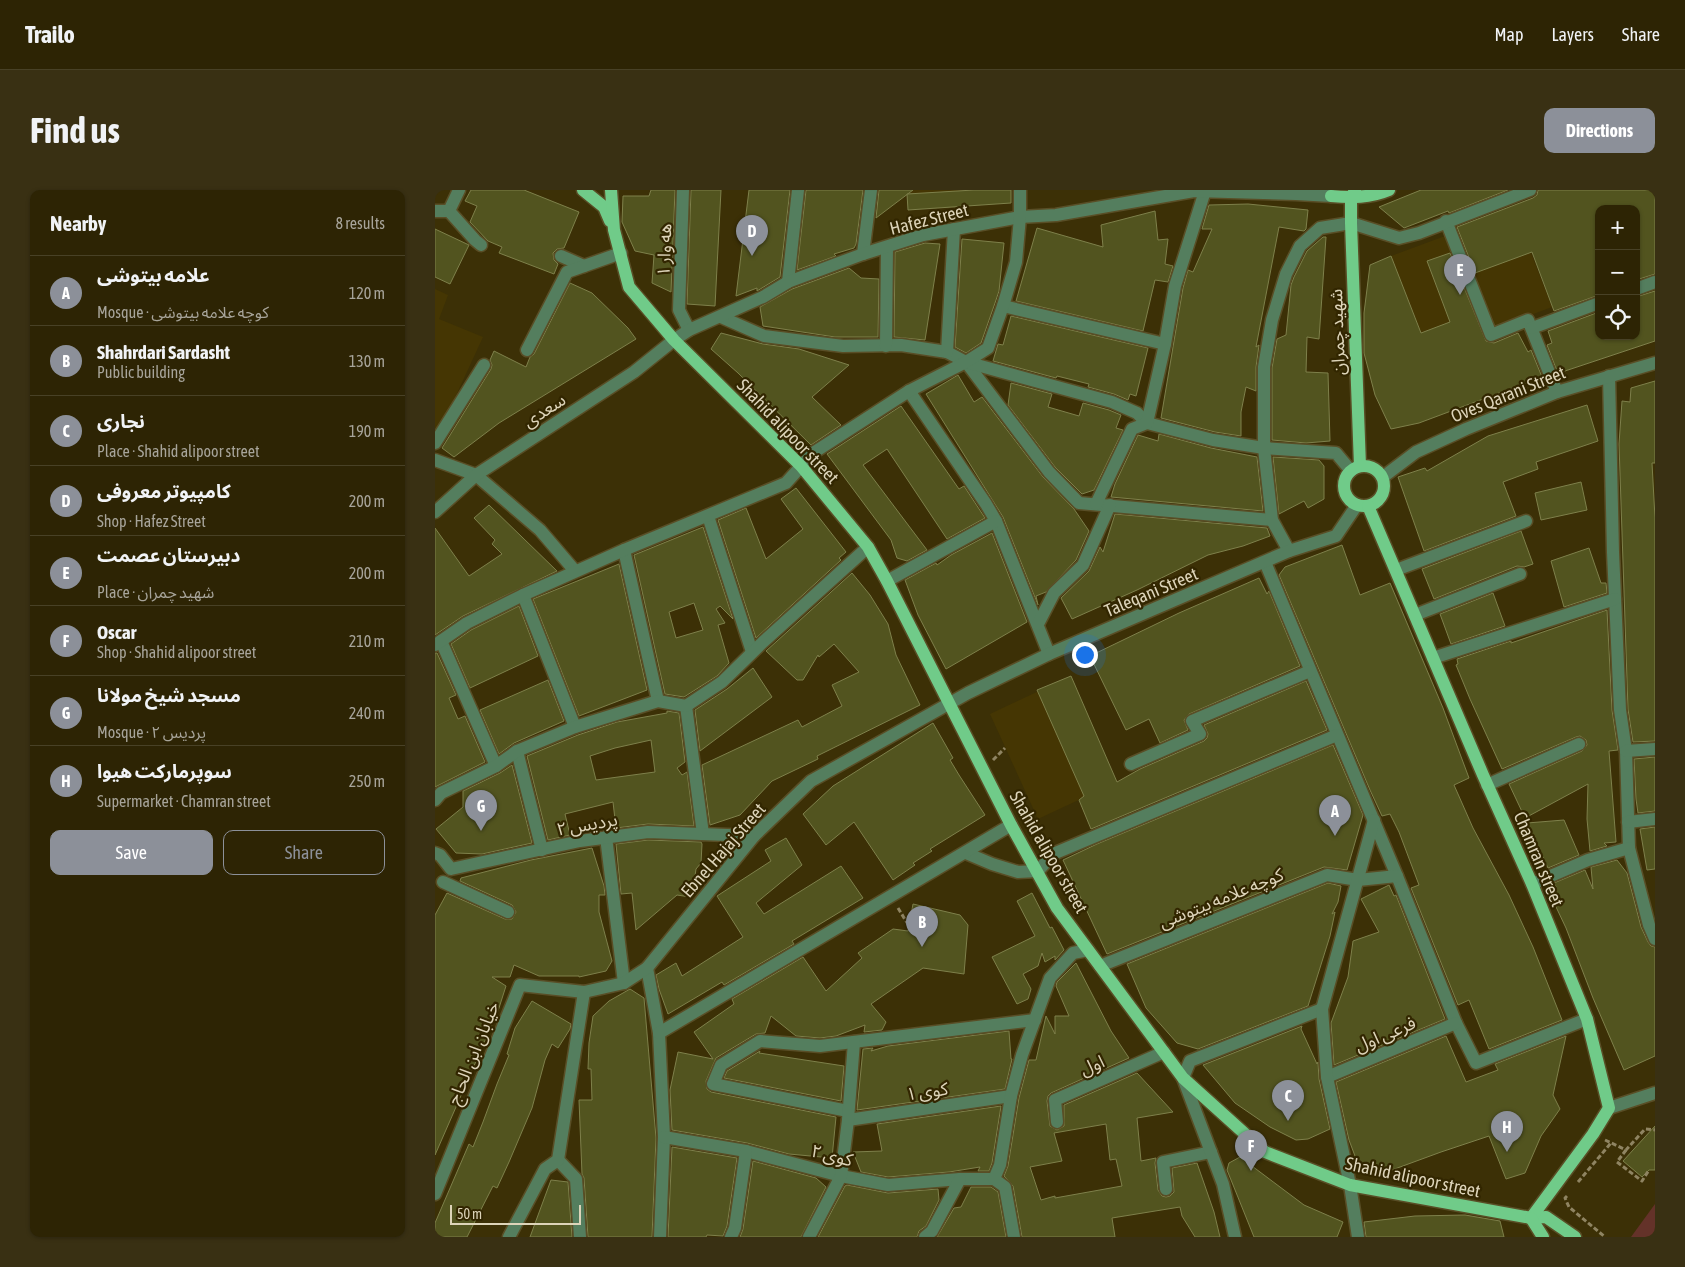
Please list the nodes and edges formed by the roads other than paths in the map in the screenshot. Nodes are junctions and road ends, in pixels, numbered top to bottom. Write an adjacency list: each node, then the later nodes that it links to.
1 (459, 190): 14 (street)
2 (583, 190): 18 (main road)
3 (611, 190): 18 (main road)
4 (683, 190): 33 (street, هه وار ۱)
5 (798, 190): 26 (street)
6 (871, 190): 23 (street)
7 (1020, 190): 15 (street)
8 (1389, 190): 12 (main road)
9 (1530, 190): 16 (street)
10 (1205, 192): 11 (street, Hafez Street); 15 (street, Hafez Street); 35 (street)
11 (1329, 193): 12 (main road)
12 (1353, 194): 17 (main road, شهید چمران)
13 (435, 211): 14 (street)
14 (449, 211): 20 (street)
15 (1021, 216): 19 (street, Hafez Street); 30 (street)
16 (1446, 222): 17 (street); 32 (street)
17 (1351, 223): 47 (street); 50 (main road, شهید چمران)
18 (614, 225): 22 (main road, Shahid alipoor street)
19 (954, 229): 21 (street, Hafez Street); 38 (street)
20 (481, 245)
21 (887, 246): 23 (street, Hafez Street); 36 (street)
22 (621, 253): 25 (street); 34 (main road, Shahid alipoor street)
23 (863, 254): 26 (street, Hafez Street)
24 (561, 256): 25 (street)
25 (583, 266): 37 (street)
26 (788, 282): 31 (street, Hafez Street)
27 (1655, 282): 28 (street)
28 (1640, 288)
29 (1595, 304): 32 (street)
30 (1003, 306): 35 (street); 39 (street)
31 (721, 317): 33 (street, Hafez Street); 36 (street)
32 (1531, 328): 44 (street)
33 (689, 330): 34 (street, Hafez Street)
34 (673, 340): 49 (main road, Shahid alipoor street); 51 (street, سعدی)
35 (1165, 344): 45 (street)
36 (886, 346): 38 (street)
37 (527, 350)
38 (947, 352): 39 (street)
39 (966, 362): 43 (street); 45 (street); 53 (street)
40 (1655, 363): 42 (street, Oves Qarani Street)
41 (484, 365): 46 (street)
42 (1609, 376): 44 (street, Oves Qarani Street); 70 (street)
43 (909, 391): 49 (street); 59 (street)
44 (1557, 392): 52 (street, Oves Qarani Street)
45 (1147, 423): 47 (street); 53 (street)
46 (435, 443)
47 (1264, 448): 50 (street); 58 (street)
48 (435, 460): 51 (street)
49 (801, 466): 57 (street); 61 (main road, Shahid alipoor street)
50 (1355, 469): 52 (main road); 55 (main road)
51 (476, 475): 56 (street, سعدی); 66 (street)
52 (1383, 477): 55 (main road)
53 (1096, 504): 54 (street)
54 (1110, 505): 58 (street); 72 (street)
55 (1363, 505): 63 (street, Taleqani Street); 65 (main road, Chamran street)
56 (435, 512)
57 (709, 516): 62 (street); 74 (street)
58 (1272, 520): 63 (street)
59 (996, 521): 68 (street); 72 (street)
60 (1526, 521): 65 (street)
61 (868, 547): 68 (main road, Shahid alipoor street); 74 (street)
62 (624, 550): 66 (street); 78 (street)
63 (1289, 551): 64 (street, Taleqani Street)
64 (1265, 562): 75 (street, Taleqani Street); 77 (street)
65 (1396, 570): 71 (main road, Chamran street)
66 (575, 571): 69 (street)
67 (1520, 574): 71 (street)
68 (887, 581): 79 (main road, Shahid alipoor street)
69 (523, 594): 73 (street); 81 (street)
70 (1615, 599): 76 (street); 86 (street)
71 (1415, 615): 76 (main road, Chamran street)
72 (1038, 624): 75 (street)
73 (438, 643): 88 (street)
74 (752, 652): 80 (street)
75 (1049, 654): 79 (street, Taleqani Street)
76 (1433, 658): 89 (main road, Chamran street)
77 (1310, 671): 82 (street); 87 (street)
78 (658, 701): 80 (street); 81 (street)
79 (950, 705): 94 (main road, Shahid alipoor street); 96 (street, Ebnel Hajaj Street)
80 (686, 706): 95 (street)
81 (575, 727): 85 (street)
82 (1337, 736): 92 (street); 103 (street)
83 (1579, 744): 89 (street)
84 (1655, 749): 86 (street)
85 (517, 751): 88 (street); 99 (street)
86 (1626, 752): 93 (street)
87 (1131, 764)
88 (496, 766): 90 (street)
89 (1487, 785): 107 (main road, Chamran street)
90 (435, 800)
91 (1655, 819): 93 (street)
92 (1373, 820): 104 (street); 105 (street)
93 (1628, 822): 98 (street)
94 (1011, 826): 100 (street); 103 (main road, Shahid alipoor street)
95 (703, 834): 96 (street, پردیس ۲); 97 (street, پردیس ۲)
96 (754, 836): 114 (street, Ebnel Hajaj Street)
97 (606, 837): 99 (street, پردیس ۲); 115 (street)
98 (1629, 848): 107 (street); 109 (street)
99 (542, 850): 102 (street, پردیس ۲)
100 (966, 852): 103 (street); 121 (street)
101 (435, 853): 102 (street)
102 (451, 869): 106 (street)
103 (1038, 871): 112 (main road, Shahid alipoor street)
104 (1397, 876): 105 (street, کوچه علامه بیتوشی); 120 (street)
105 (1358, 880): 113 (street, کوچه علامه بیتوشی); 117 (street)
106 (443, 882): 108 (street); 110 (street)
107 (1532, 884): 118 (main road, Chamran street)
108 (435, 893)
109 (1649, 902): 111 (street)
110 (508, 912)
111 (1655, 939)
112 (1089, 950): 113 (main road, Shahid alipoor street); 119 (street)
113 (1100, 966): 123 (main road, Shahid alipoor street)
114 (647, 968): 115 (street, Ebnel Hajaj Street); 121 (street)
115 (624, 983): 116 (street, Ebnel Hajaj Street)
116 (584, 992): 134 (street); 140 (street, خیابان ابن الحاج)
117 (1322, 1009): 124 (street); 125 (street)
118 (1587, 1019): 120 (street); 128 (main road, Chamran street)
119 (1035, 1020): 122 (street); 127 (street)
120 (1456, 1023): 124 (street, فرعی اول)
121 (659, 1033): 131 (street)
122 (854, 1042): 129 (street); 129 (street, کوی ۱)
123 (1164, 1052): 125 (main road, Shahid alipoor street); 130 (street, اول)
124 (1327, 1077): 138 (street)
125 (1183, 1078): 133 (street); 138 (main road, Shahid alipoor street)
126 (1655, 1092): 128 (street)
127 (1011, 1096): 129 (street, کوی ۱); 137 (street)
128 (1609, 1108): 141 (main road)
129 (848, 1116): 135 (street)
130 (1057, 1122)
131 (664, 1137): 132 (street, کوی ۲); 145 (street)
132 (746, 1151): 135 (street, کوی ۲); 146 (street)
133 (1211, 1152): 139 (street); 150 (street)
134 (558, 1160): 143 (street); 144 (street)
135 (841, 1176): 136 (street, کوی ۲); 147 (street)
136 (960, 1179): 137 (street, کوی ۲); 148 (street)
137 (995, 1179): 149 (street)
138 (1350, 1184): 141 (main road, Shahid alipoor street); 151 (street)
139 (1166, 1189)
140 (435, 1194)
141 (1531, 1218): 142 (main road); 152 (main road, Shahid alipoor street)
142 (1542, 1236)
143 (509, 1237)
144 (580, 1237)
145 (660, 1237)
146 (731, 1237)
147 (809, 1237)
148 (925, 1237)
149 (1014, 1237)
150 (1235, 1237)
151 (1358, 1237)
152 (1575, 1237)

